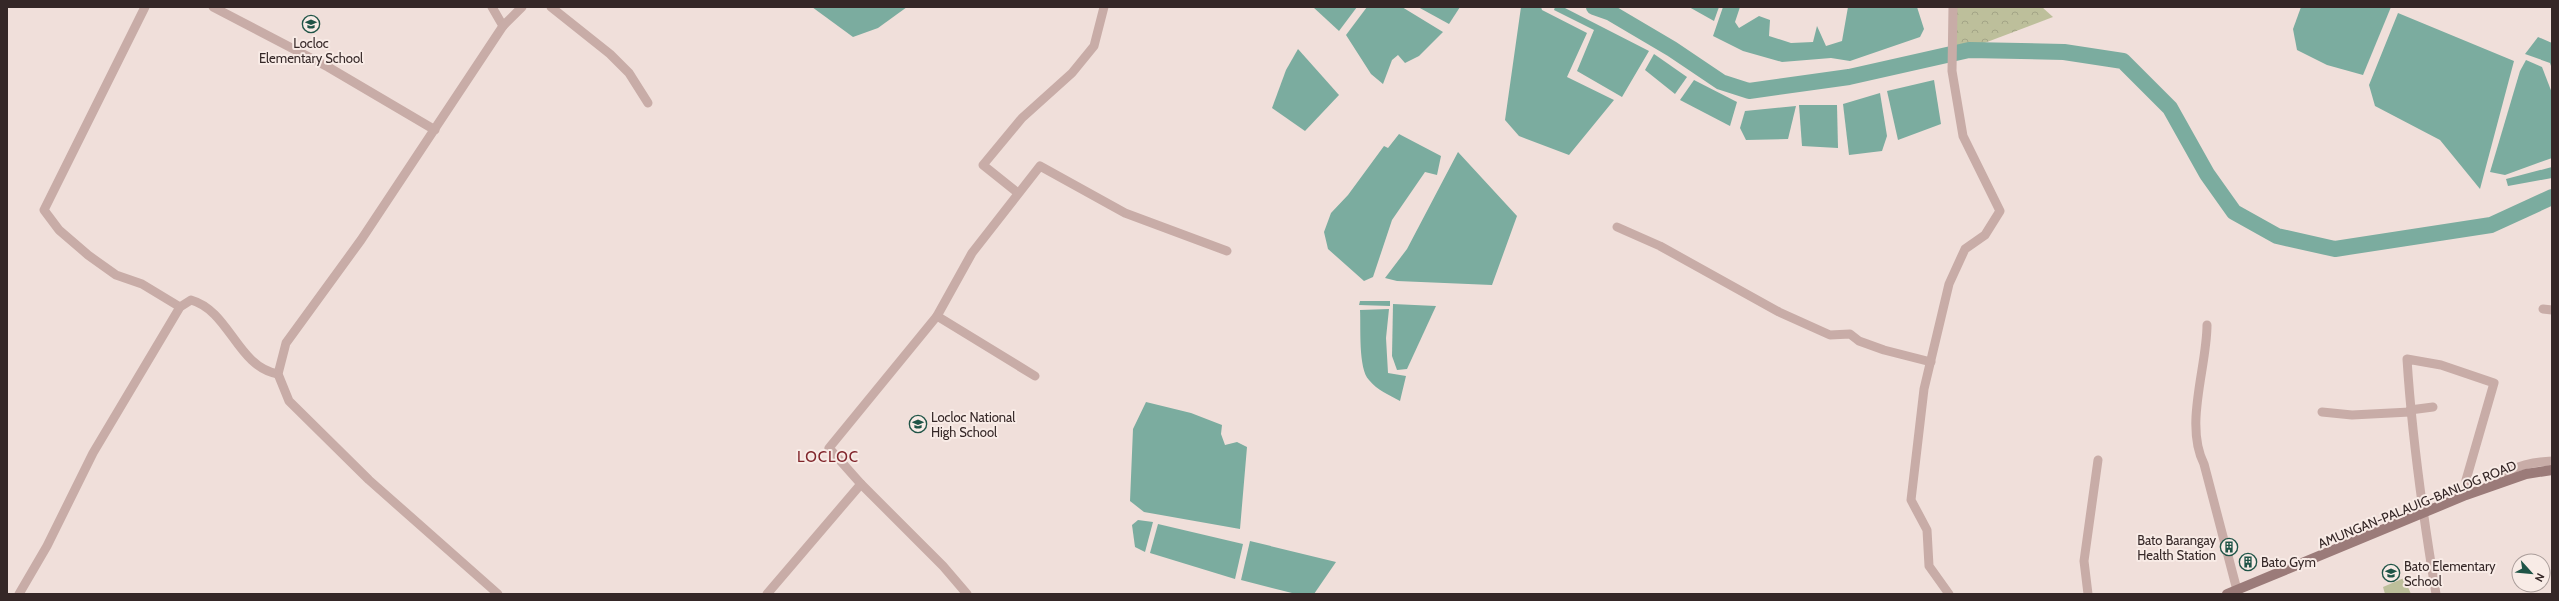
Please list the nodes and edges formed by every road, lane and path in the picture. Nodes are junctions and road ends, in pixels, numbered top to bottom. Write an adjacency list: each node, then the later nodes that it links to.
1 (146, 7): 14 (street)
2 (213, 7): 10 (street)
3 (492, 7): 8 (street)
4 (522, 7): 8 (street)
5 (551, 7): 9 (street)
6 (1104, 7): 11 (street)
7 (1953, 7): 17 (street)
8 (503, 26): 10 (street)
9 (648, 103)
10 (436, 130): 18 (street)
11 (1018, 193): 13 (street); 15 (street)
12 (1617, 227): 17 (street)
13 (1227, 251)
14 (180, 307): 18 (street); 31 (street)
15 (937, 316): 19 (street); 26 (street)
16 (2207, 326): 30 (street)
17 (1931, 362): 35 (street)
18 (278, 374): 32 (street)
19 (1034, 376)
20 (2433, 407): 21 (street)
21 (2410, 411): 22 (street); 28 (street); 29 (street)
22 (2322, 412)
23 (2098, 460): 36 (street)
24 (2552, 461): 27 (street)
25 (2552, 470): 27 (main road, AMUNGAN-PALAUIG-BANLOG ROAD)
26 (861, 484): 33 (street); 34 (street)
27 (2498, 484): 28 (main road, AMUNGAN-PALAUIG-BANLOG ROAD)
28 (2466, 495): 29 (main road, AMUNGAN-PALAUIG-BANLOG ROAD)
29 (2422, 514): 30 (main road, AMUNGAN-PALAUIG-BANLOG ROAD); 37 (street)
30 (2232, 592)
31 (19, 594)
32 (498, 594)
33 (766, 594)
34 (967, 594)
35 (1949, 594)
36 (2088, 594)
37 (2436, 594)

